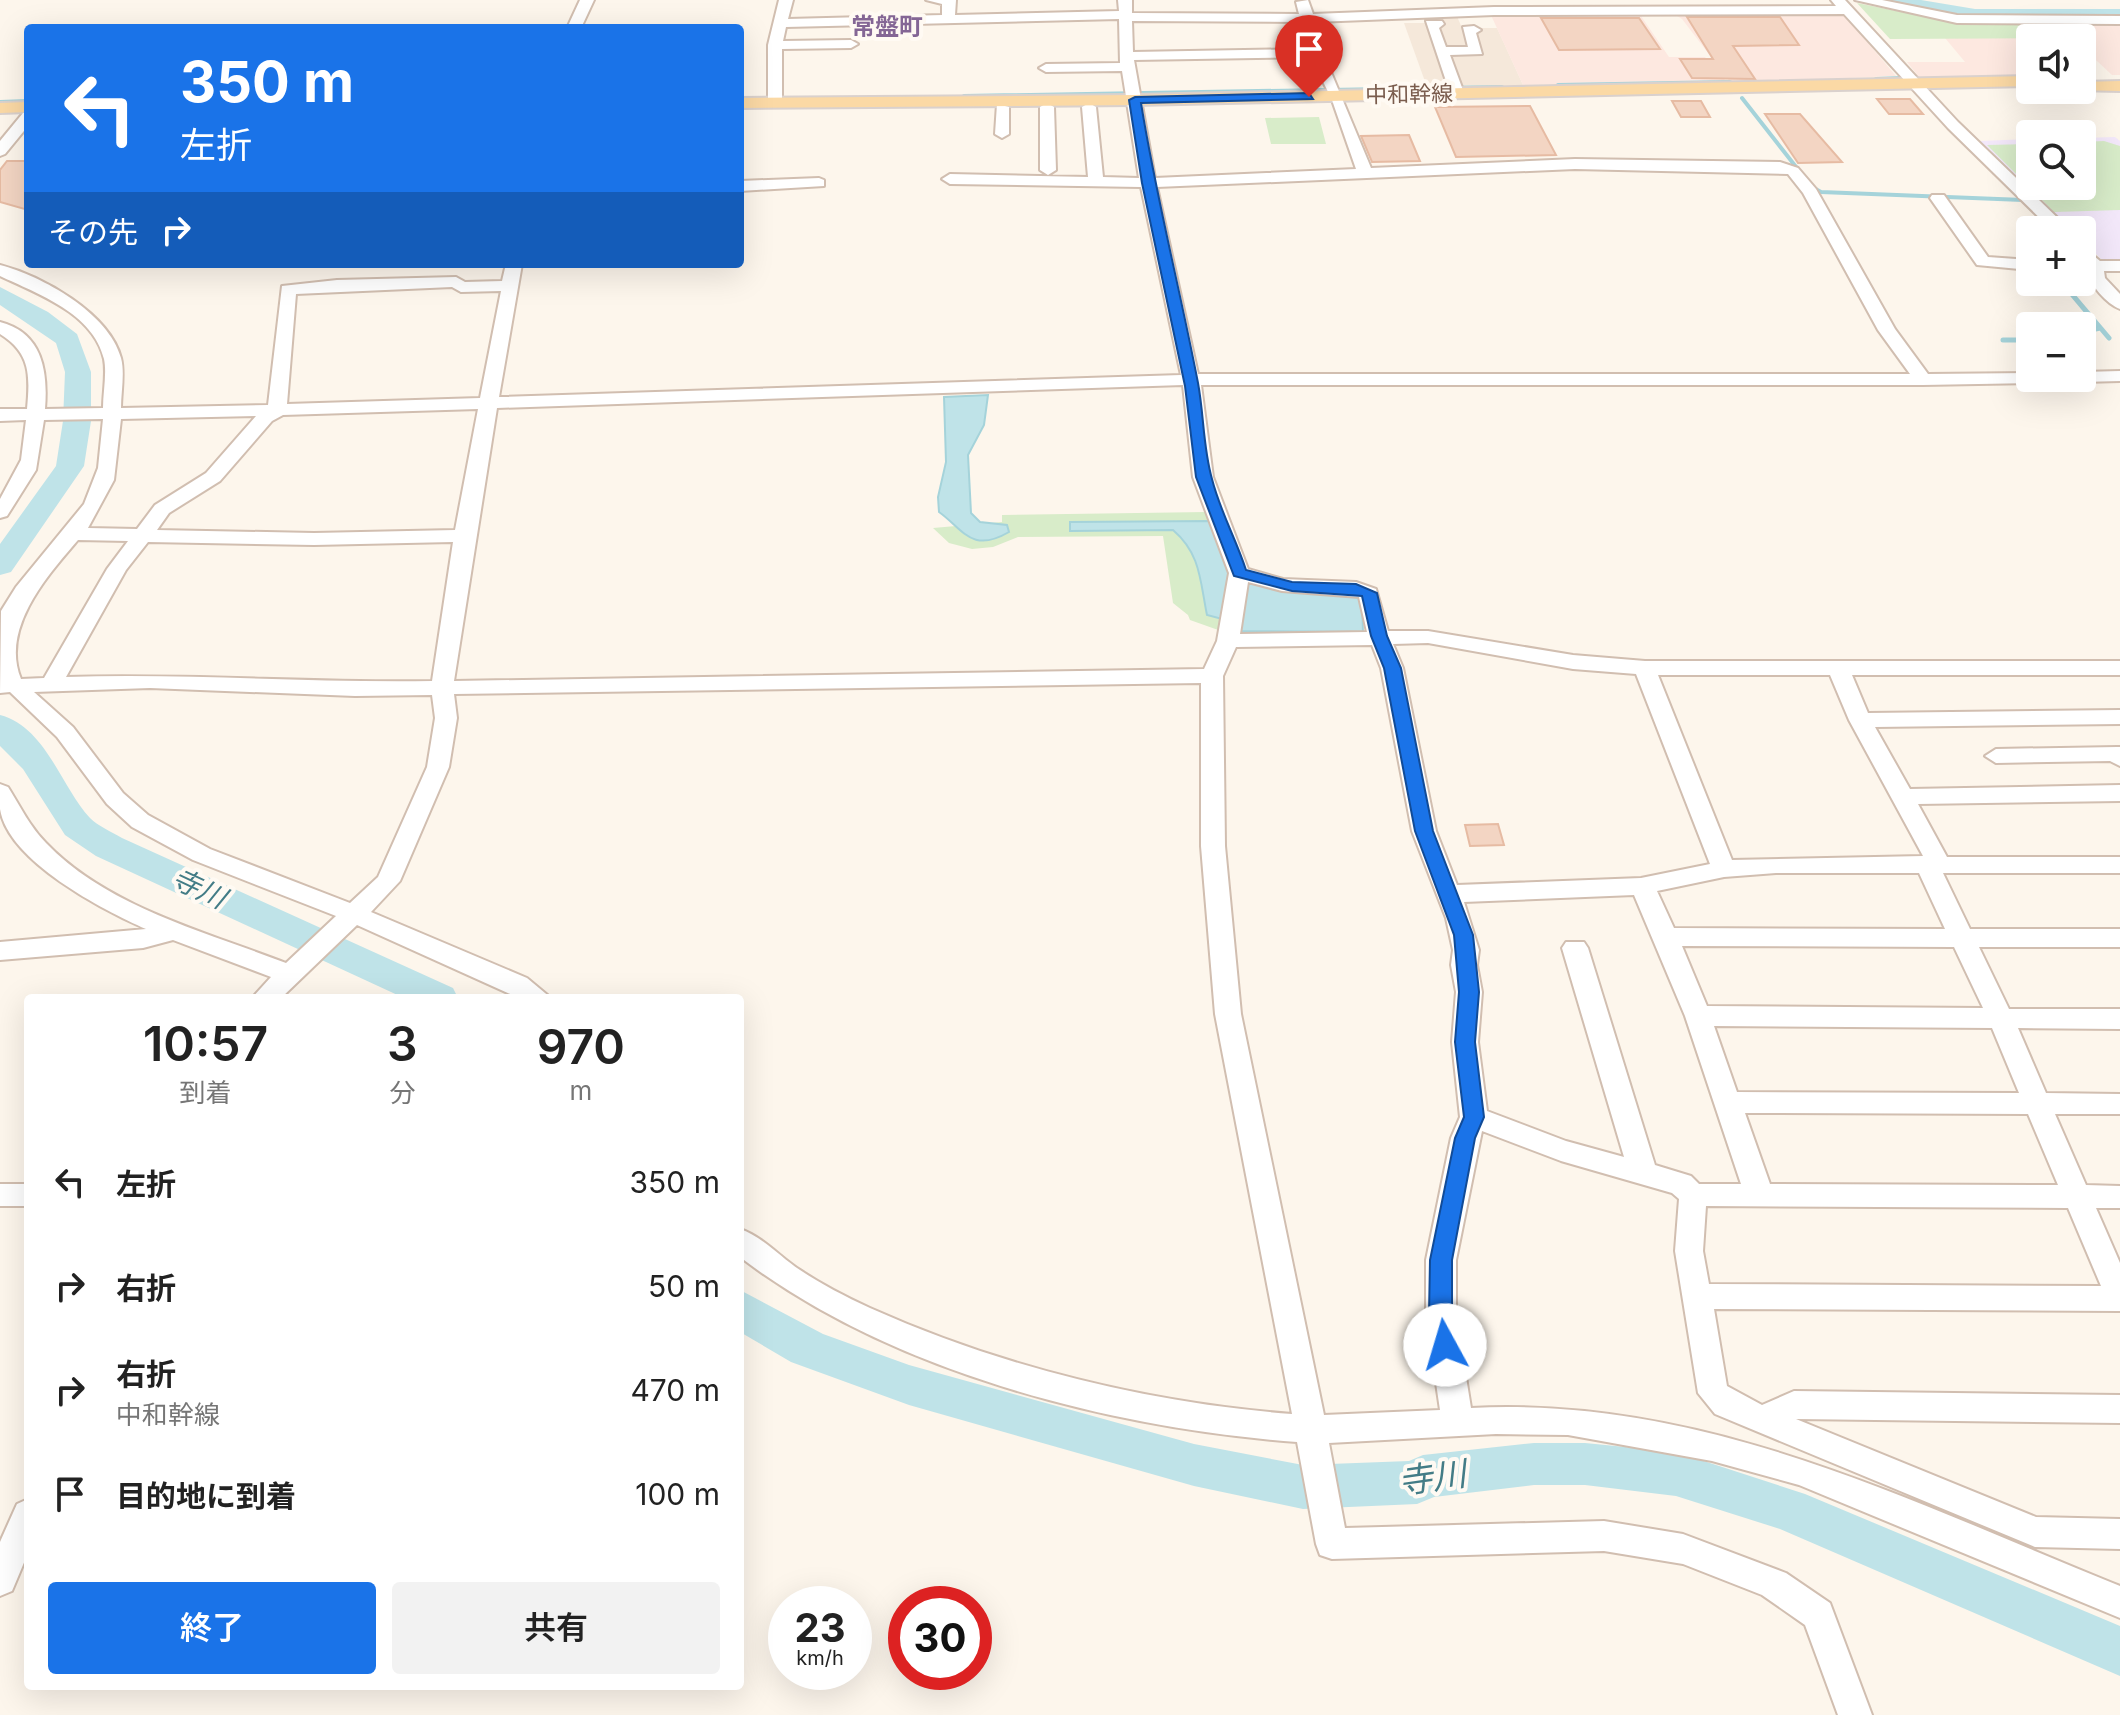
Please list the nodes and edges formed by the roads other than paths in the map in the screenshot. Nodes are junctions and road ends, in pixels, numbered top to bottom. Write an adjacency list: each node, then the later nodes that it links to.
1 (587, 0): 18 (street)
2 (786, 0): 17 (street)
3 (933, 0): 15 (street)
4 (1001, 0): 14 (street)
5 (1302, 0): 13 (street)
6 (1677, 0): 7 (street)
7 (1687, 0)
8 (1862, 0): 16 (street)
9 (1916, 0): 11 (street)
10 (1842, 5): 13 (street); 30 (street)
11 (2120, 9)
12 (1125, 11): 13 (street); 14 (street); 25 (street)
13 (1307, 17): 24 (street)
14 (1001, 18): 15 (street)
15 (948, 20): 17 (street)
16 (2120, 20)
17 (783, 23): 22 (street)
18 (576, 24)
19 (1437, 24): 23 (street)
20 (1474, 30): 23 (street)
21 (851, 44): 22 (street)
22 (775, 45): 36 (street)
23 (1441, 51): 34 (street)
24 (1316, 53): 25 (street); 35 (street)
25 (1127, 61): 26 (street); 37 (street)
26 (1046, 68)
27 (2120, 80): 28 (main road)
28 (2096, 81)
29 (2016, 82): 30 (main road, 中和幹線)
30 (1918, 86): 33 (main road, 中和幹線); 34 (main road, 中和幹線); 35 (main road, 中和幹線); 58 (street)
31 (2120, 86): 32 (main road)
32 (2096, 87)
33 (2016, 88)
34 (1455, 90): 35 (main road, 中和幹線)
35 (1335, 95): 37 (main road, 中和幹線); 51 (street)
36 (775, 99): 37 (main road, 中和幹線); 38 (main road, 中和幹線)
37 (1135, 99): 43 (main road, 中和幹線); 55 (street)
38 (744, 105)
39 (744, 106): 41 (main road, 中和幹線)
40 (24, 107): 44 (main road)
41 (1002, 107): 42 (main road, 中和幹線); 48 (street)
42 (1047, 107): 43 (main road, 中和幹線); 50 (street)
43 (1089, 107): 53 (street)
44 (0, 108)
45 (0, 115): 46 (main road)
46 (24, 115)
47 (24, 120): 49 (street)
48 (1002, 134)
49 (0, 151)
50 (1048, 170)
51 (1366, 176): 55 (street); 74 (street)
52 (950, 179): 53 (street)
53 (1096, 182): 55 (street)
54 (819, 183): 56 (street)
55 (1148, 183): 73 (street)
56 (744, 186)
57 (1938, 198): 59 (street)
58 (2047, 216)
59 (2016, 264)
60 (2096, 266): 61 (street)
61 (2120, 266)
62 (341, 268): 66 (street)
63 (513, 268): 67 (street)
64 (0, 270): 77 (street)
65 (2096, 278): 68 (street)
66 (332, 285): 67 (street); 76 (street)
67 (510, 286): 75 (street)
68 (2120, 304)
69 (0, 327): 79 (street)
70 (2120, 376): 71 (street)
71 (2096, 377)
72 (2016, 378): 74 (street)
73 (1189, 380): 74 (street); 75 (street); 84 (street)
74 (1923, 380)
75 (488, 404): 76 (street); 83 (street)
76 (277, 411): 77 (street); 82 (street)
77 (110, 414): 79 (street); 81 (street)
78 (0, 415): 79 (street)
79 (41, 415): 80 (street)
80 (0, 512)
81 (71, 534): 82 (street); 92 (street)
82 (143, 534): 83 (street); 91 (street)
83 (464, 536): 93 (street)
84 (1239, 573): 85 (street); 86 (street)
85 (1379, 636): 86 (street); 87 (street); 105 (street)
86 (1228, 641): 90 (street)
87 (1645, 668): 88 (street); 103 (street)
88 (1838, 668): 89 (street); 95 (street)
89 (2120, 668)
90 (1212, 676): 93 (street); 136 (street)
91 (51, 684): 92 (street); 93 (street)
92 (5, 686): 106 (street)
93 (442, 686): 106 (street)
94 (2120, 717): 95 (street)
95 (1860, 720): 100 (street)
96 (1996, 756): 97 (street)
97 (2120, 759)
98 (0, 792): 107 (street)
99 (2120, 793): 100 (street)
100 (1901, 797): 101 (street)
101 (1932, 862): 102 (street); 103 (street); 109 (street)
102 (2120, 865)
103 (1724, 869): 104 (street)
104 (1641, 886): 105 (street); 108 (street)
105 (1448, 894): 122 (street)
106 (352, 917): 113 (street); 115 (street)
107 (179, 930): 112 (street); 113 (street)
108 (1665, 937): 109 (street); 116 (street)
109 (1961, 938): 110 (street); 117 (street)
110 (2120, 938)
111 (1575, 948): 123 (street)
112 (0, 951)
113 (292, 971): 114 (street)
114 (269, 994)
115 (532, 994)
116 (1698, 1016): 117 (street); 119 (street)
117 (2001, 1019): 118 (street); 120 (street)
118 (2120, 1019)
119 (1727, 1102): 120 (street); 124 (street)
120 (2036, 1103): 121 (street); 128 (street)
121 (2120, 1104)
122 (1474, 1117): 123 (street); 135 (street)
123 (1643, 1173): 127 (street)
124 (1759, 1194): 127 (street); 128 (street)
125 (0, 1195): 126 (street)
126 (24, 1195)
127 (1693, 1195): 131 (street)
128 (2077, 1197): 129 (street); 132 (street)
129 (2120, 1197)
130 (744, 1244): 136 (street)
131 (1697, 1296): 132 (street); 134 (street)
132 (2120, 1298)
133 (2120, 1409): 134 (street)
134 (1762, 1419): 138 (street)
135 (1458, 1424): 136 (street); 140 (street)
136 (1311, 1432): 141 (street)
137 (24, 1523): 139 (street)
138 (2120, 1534)
139 (0, 1580)
140 (2120, 1602)
141 (1855, 1715)

